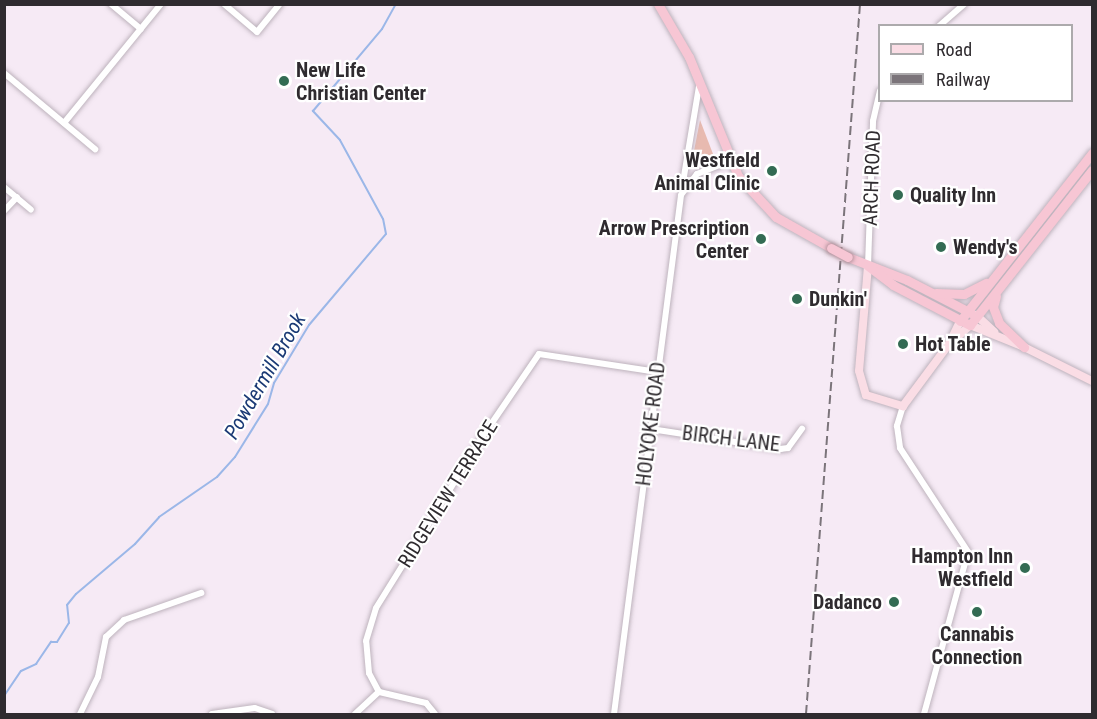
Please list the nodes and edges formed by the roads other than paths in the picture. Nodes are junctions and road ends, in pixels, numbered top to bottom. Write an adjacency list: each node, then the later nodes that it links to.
1 (111, 4): 8 (street)
2 (160, 4): 8 (street)
3 (224, 4): 4 (street)
4 (280, 4)
5 (658, 4): 10 (highway)
6 (964, 4): 7 (street)
7 (941, 24)
8 (141, 29): 12 (street)
9 (4, 73): 12 (street)
10 (699, 86): 15 (highway); 18 (street, HOLYOKE ROAD)
11 (878, 96): 22 (street, ARCH ROAD)
12 (64, 123): 13 (street)
13 (95, 148)
14 (1092, 153): 23 (highway)
15 (729, 161): 18 (street); 22 (highway, bridge)
16 (1092, 170): 24 (highway)
17 (4, 187): 19 (street)
18 (681, 195): 33 (street, HOLYOKE ROAD)
19 (17, 197): 20 (street); 21 (street)
20 (31, 210)
21 (4, 211)
22 (868, 266): 25 (highway); 28 (highway); 35 (main road)
23 (999, 272): 25 (highway); 26 (highway)
24 (1001, 285): 27 (highway); 32 (highway)
25 (929, 292): 26 (highway)
26 (966, 311): 27 (highway); 28 (highway)
27 (976, 315): 29 (highway); 30 (main road)
28 (960, 321): 29 (highway); 31 (main road)
29 (970, 325): 30 (main road); 31 (main road)
30 (999, 336): 32 (main road)
31 (949, 344): 35 (main road)
32 (1024, 347): 34 (main road)
33 (658, 372): 36 (street, HOLYOKE ROAD); 39 (street, RIDGEVIEW TERRACE)
34 (1092, 381)
35 (903, 406): 46 (street)
36 (651, 429): 37 (street, BIRCH LANE); 45 (street, HOLYOKE ROAD)
37 (802, 429)
38 (201, 593): 40 (street)
39 (379, 692): 43 (street); 44 (street)
40 (80, 714)
41 (212, 714): 42 (street)
42 (272, 714)
43 (355, 714)
44 (435, 714)
45 (614, 714)
46 (924, 714)

